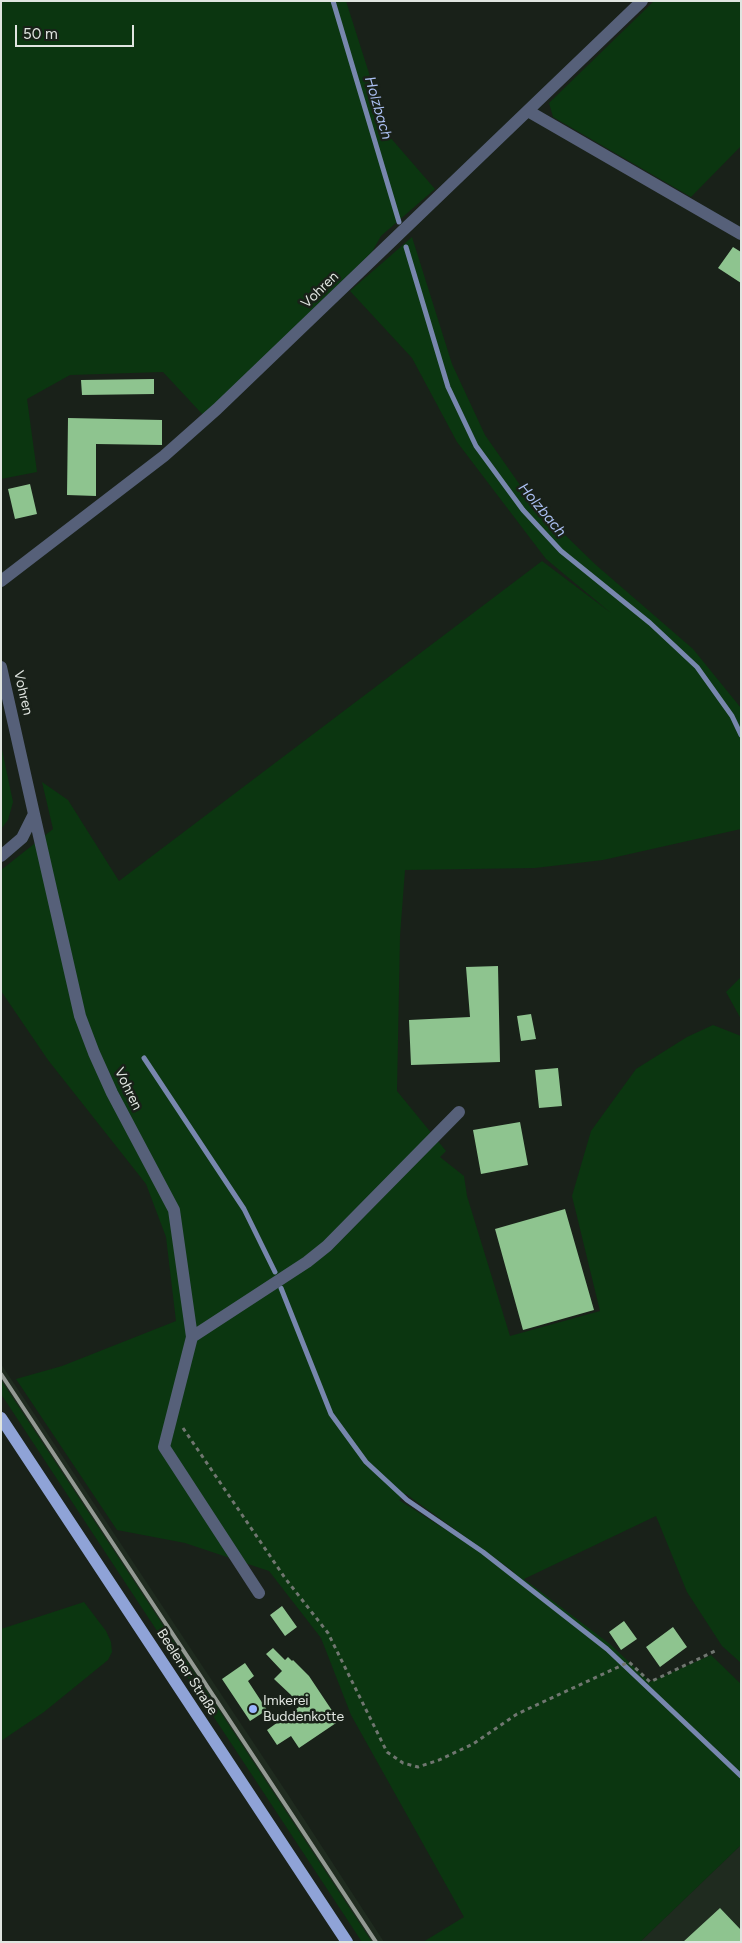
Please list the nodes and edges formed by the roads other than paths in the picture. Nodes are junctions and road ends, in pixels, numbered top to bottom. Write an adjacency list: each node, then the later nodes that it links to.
1 (642, 1): 2 (street, Vohren)
2 (528, 111): 3 (street); 4 (street, Vohren)
3 (741, 234)
4 (1, 581)
5 (1, 667): 6 (street, Vohren)
6 (34, 814): 7 (street); 8 (street, Vohren)
7 (22, 838): 8 (street); 9 (street)
8 (42, 849): 11 (street, Vohren)
9 (1, 856)
10 (459, 1112): 11 (street)
11 (192, 1337): 13 (street)
12 (1, 1418): 14 (main road, Beelener Straße)
13 (259, 1593)
14 (347, 1942)

